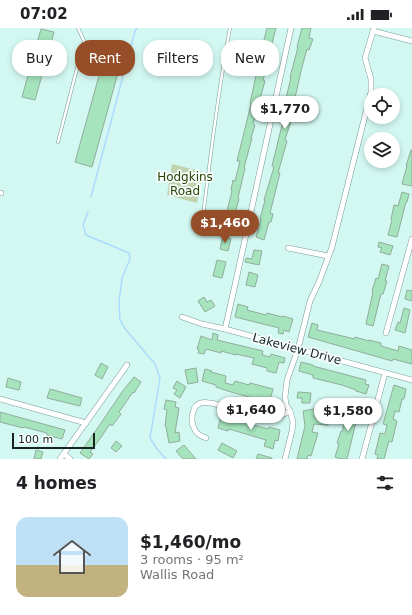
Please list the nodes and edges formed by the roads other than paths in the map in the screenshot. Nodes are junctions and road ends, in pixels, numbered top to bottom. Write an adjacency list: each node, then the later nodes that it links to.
1 (78, 28): 6 (lane)
2 (230, 28): 7 (lane)
3 (291, 28): 12 (street)
4 (373, 29): 5 (street); 10 (street)
5 (412, 41)
6 (58, 142)
7 (201, 231)
8 (412, 239): 13 (street)
9 (288, 248): 10 (street)
10 (328, 256): 14 (street)
11 (182, 317): 12 (street, Lakeview Drive)
12 (225, 329): 14 (street, Lakeview Drive)
13 (386, 333)
14 (298, 349): 16 (street, Lakeview Drive); 19 (street)
15 (127, 364): 20 (street)
16 (385, 373): 17 (street, Lakeview Drive); 25 (street)
17 (412, 380)
18 (0, 398): 20 (street)
19 (290, 411): 21 (street); 24 (street)
20 (86, 423): 22 (street)
21 (206, 438)
22 (62, 457): 23 (street)
23 (70, 459)
24 (285, 459)
25 (362, 459)

